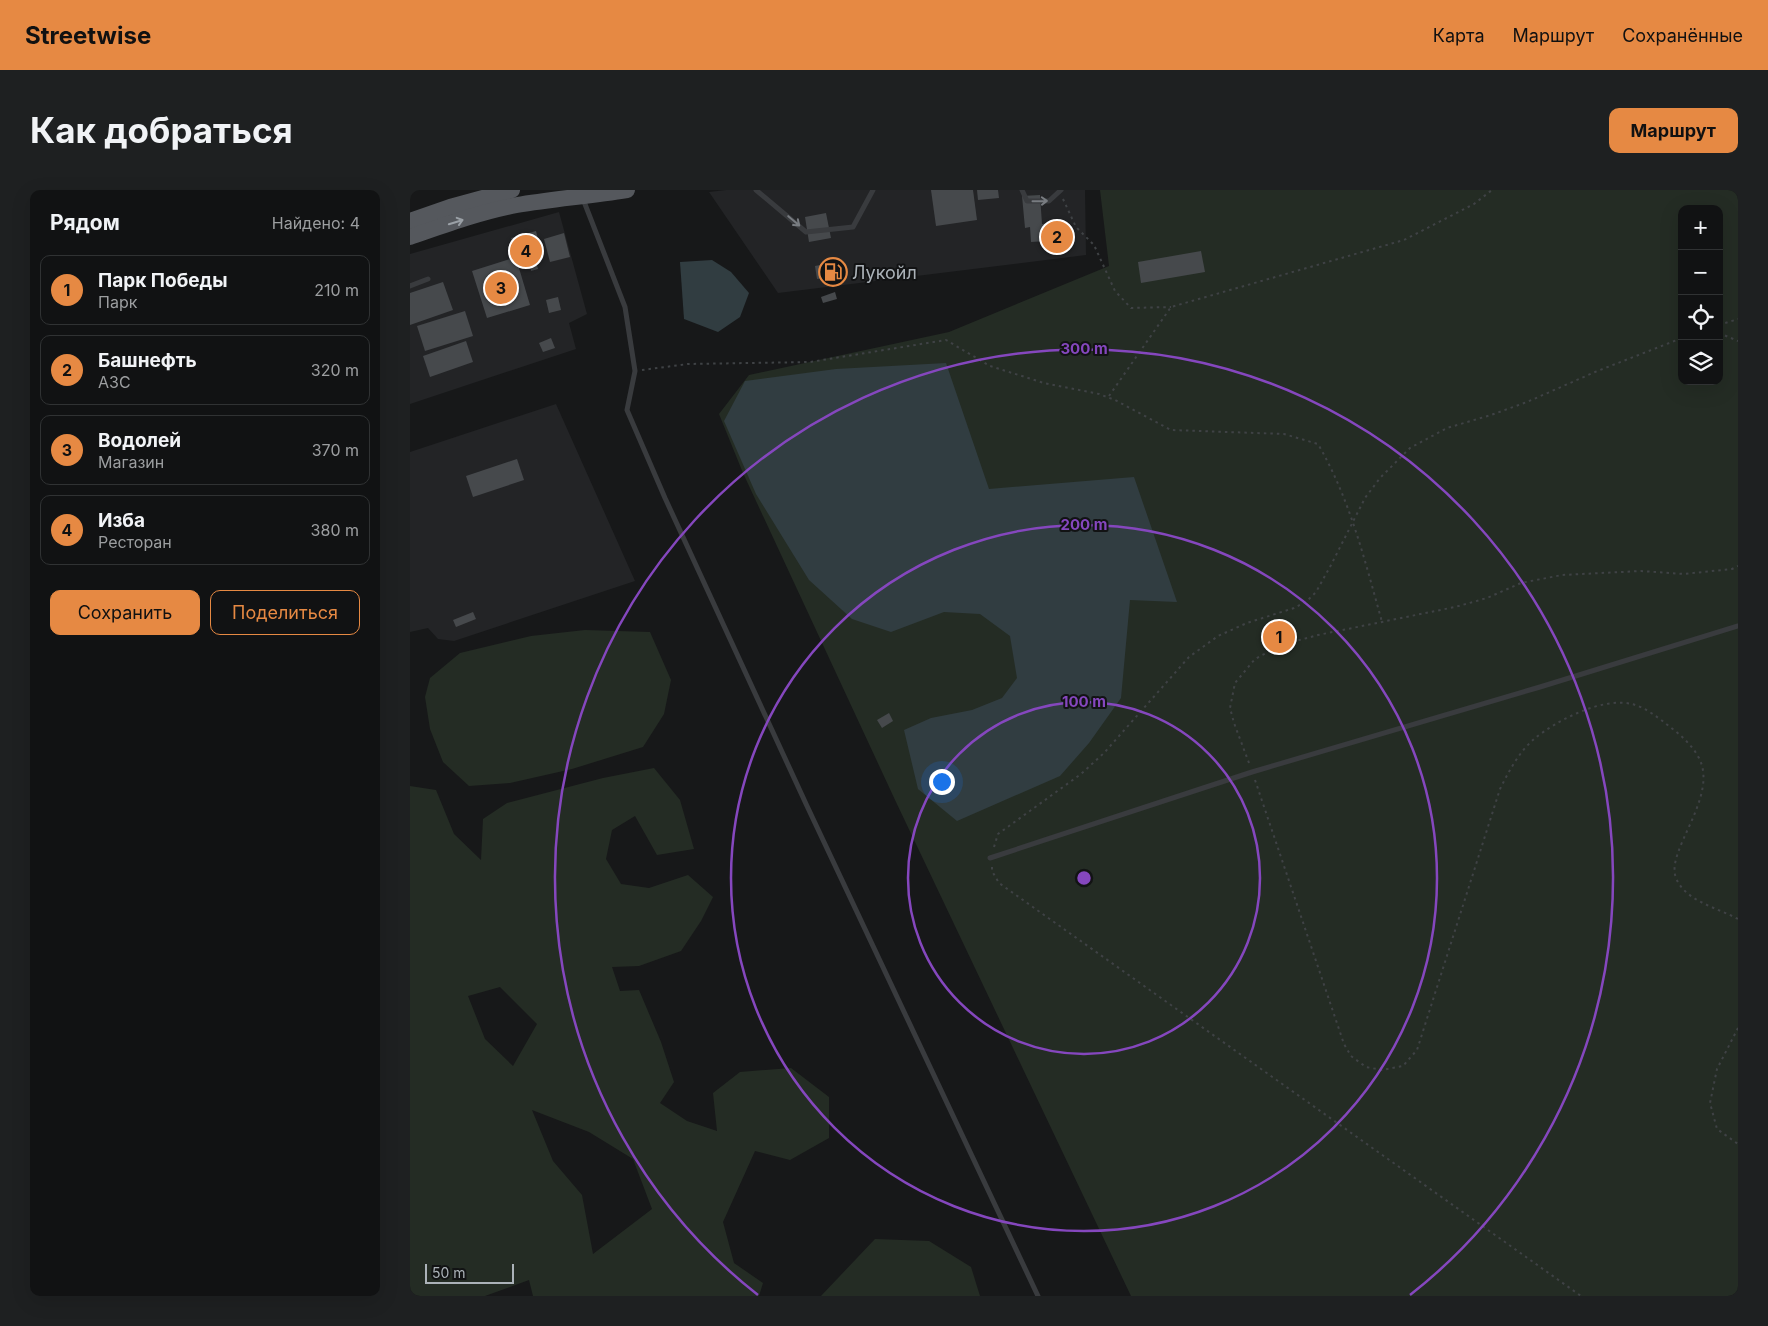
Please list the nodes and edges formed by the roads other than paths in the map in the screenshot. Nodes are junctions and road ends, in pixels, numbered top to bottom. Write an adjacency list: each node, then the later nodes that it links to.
1 (512, 190): 8 (main road)
2 (627, 190): 7 (main road)
3 (756, 190): 4 (lane, one-way to 4)
4 (873, 190)
5 (1022, 190): 6 (lane, one-way to 6)
6 (1060, 191)
7 (583, 198): 9 (main road, one-way to 7); 14 (lane)
8 (410, 221)
9 (410, 237)
10 (428, 279): 11 (lane)
11 (410, 286)
12 (1738, 626): 13 (lane)
13 (990, 858)
14 (1038, 1296)

